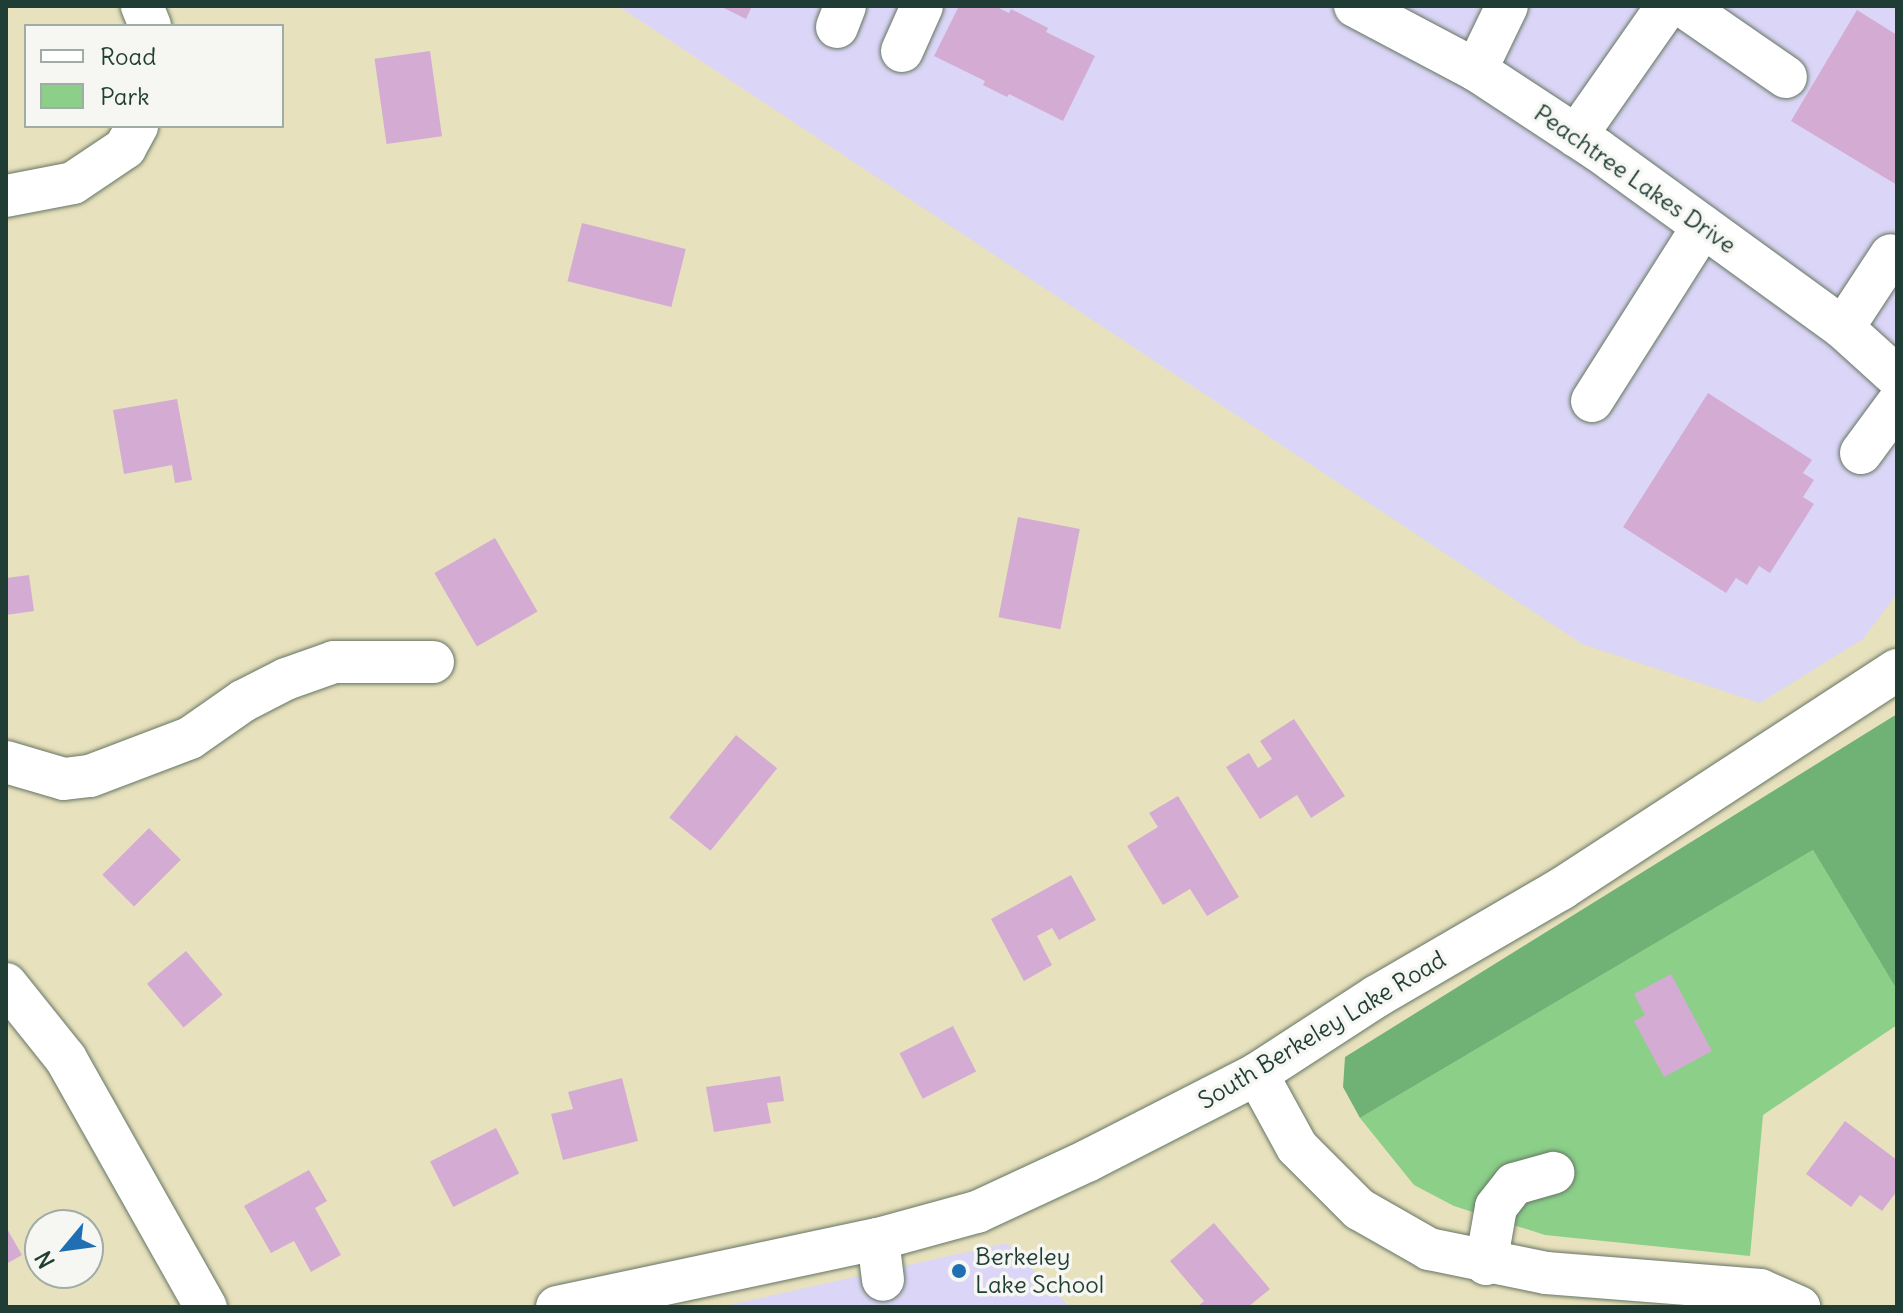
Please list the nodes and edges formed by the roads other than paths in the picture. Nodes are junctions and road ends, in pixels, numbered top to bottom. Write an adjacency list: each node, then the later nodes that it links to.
1 (922, 6): 6 (street)
2 (1355, 6): 7 (street, Peachtree Lakes Drive)
3 (1507, 6): 7 (street)
4 (1667, 6): 10 (street)
5 (1683, 6): 8 (street)
6 (902, 51)
7 (1476, 70): 10 (street, Peachtree Lakes Drive)
8 (1786, 77)
9 (136, 128): 11 (street)
10 (1576, 136): 12 (street, Peachtree Lakes Drive)
11 (6, 196)
12 (1703, 226): 14 (street, Peachtree Lakes Drive); 16 (street)
13 (1891, 255): 14 (street)
14 (1843, 328): 15 (street, Peachtree Lakes Drive)
15 (1897, 377)
16 (1592, 401)
17 (1897, 404): 18 (street)
18 (1861, 453)
19 (433, 662): 21 (street)
20 (1897, 670): 23 (street, South Berkeley Lake Road)
21 (6, 762)
22 (6, 984): 28 (street)
23 (1257, 1074): 25 (street, South Berkeley Lake Road); 26 (street)
24 (1553, 1173): 26 (street)
25 (878, 1239): 27 (street); 29 (street, South Berkeley Lake Road)
26 (1486, 1264): 30 (street)
27 (883, 1280)
28 (206, 1307)
29 (557, 1307)
30 (1799, 1307)

